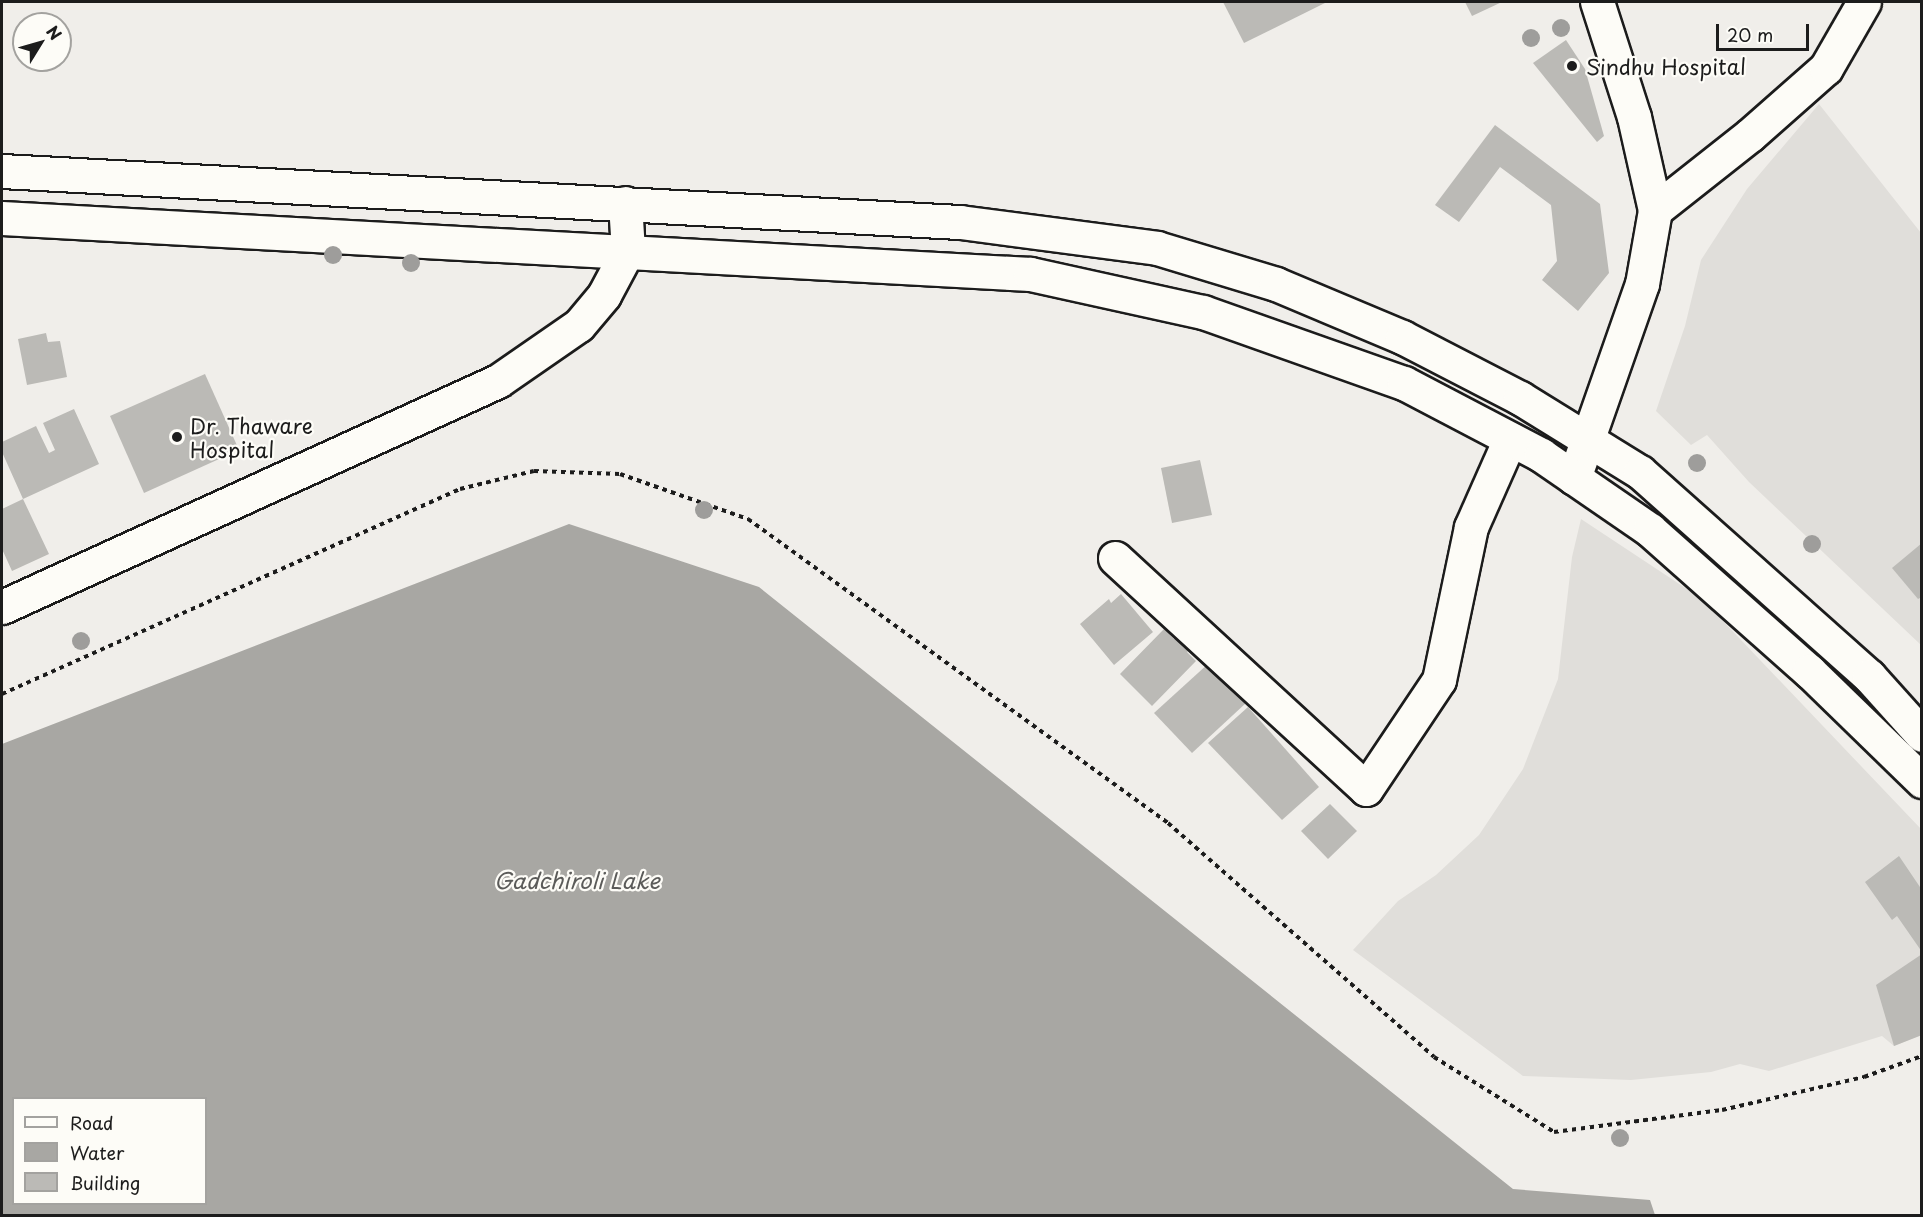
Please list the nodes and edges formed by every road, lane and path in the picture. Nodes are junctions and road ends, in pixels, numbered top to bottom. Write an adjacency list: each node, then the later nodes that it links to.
1 (1597, 2): 5 (main road)
2 (1864, 2): 5 (main road)
3 (2, 171): 4 (main road)
4 (625, 204): 7 (main road); 9 (main road)
5 (1654, 210): 9 (main road)
6 (2, 218): 7 (main road)
7 (628, 250): 8 (main road); 12 (main road)
8 (1510, 439): 10 (main road); 11 (main road)
9 (1588, 440): 10 (main road); 14 (main road)
10 (1574, 478): 15 (main road)
11 (1114, 558)
12 (2, 607)
13 (2, 694): 16 (path)
14 (1922, 735)
15 (1922, 781)
16 (1922, 1056)

